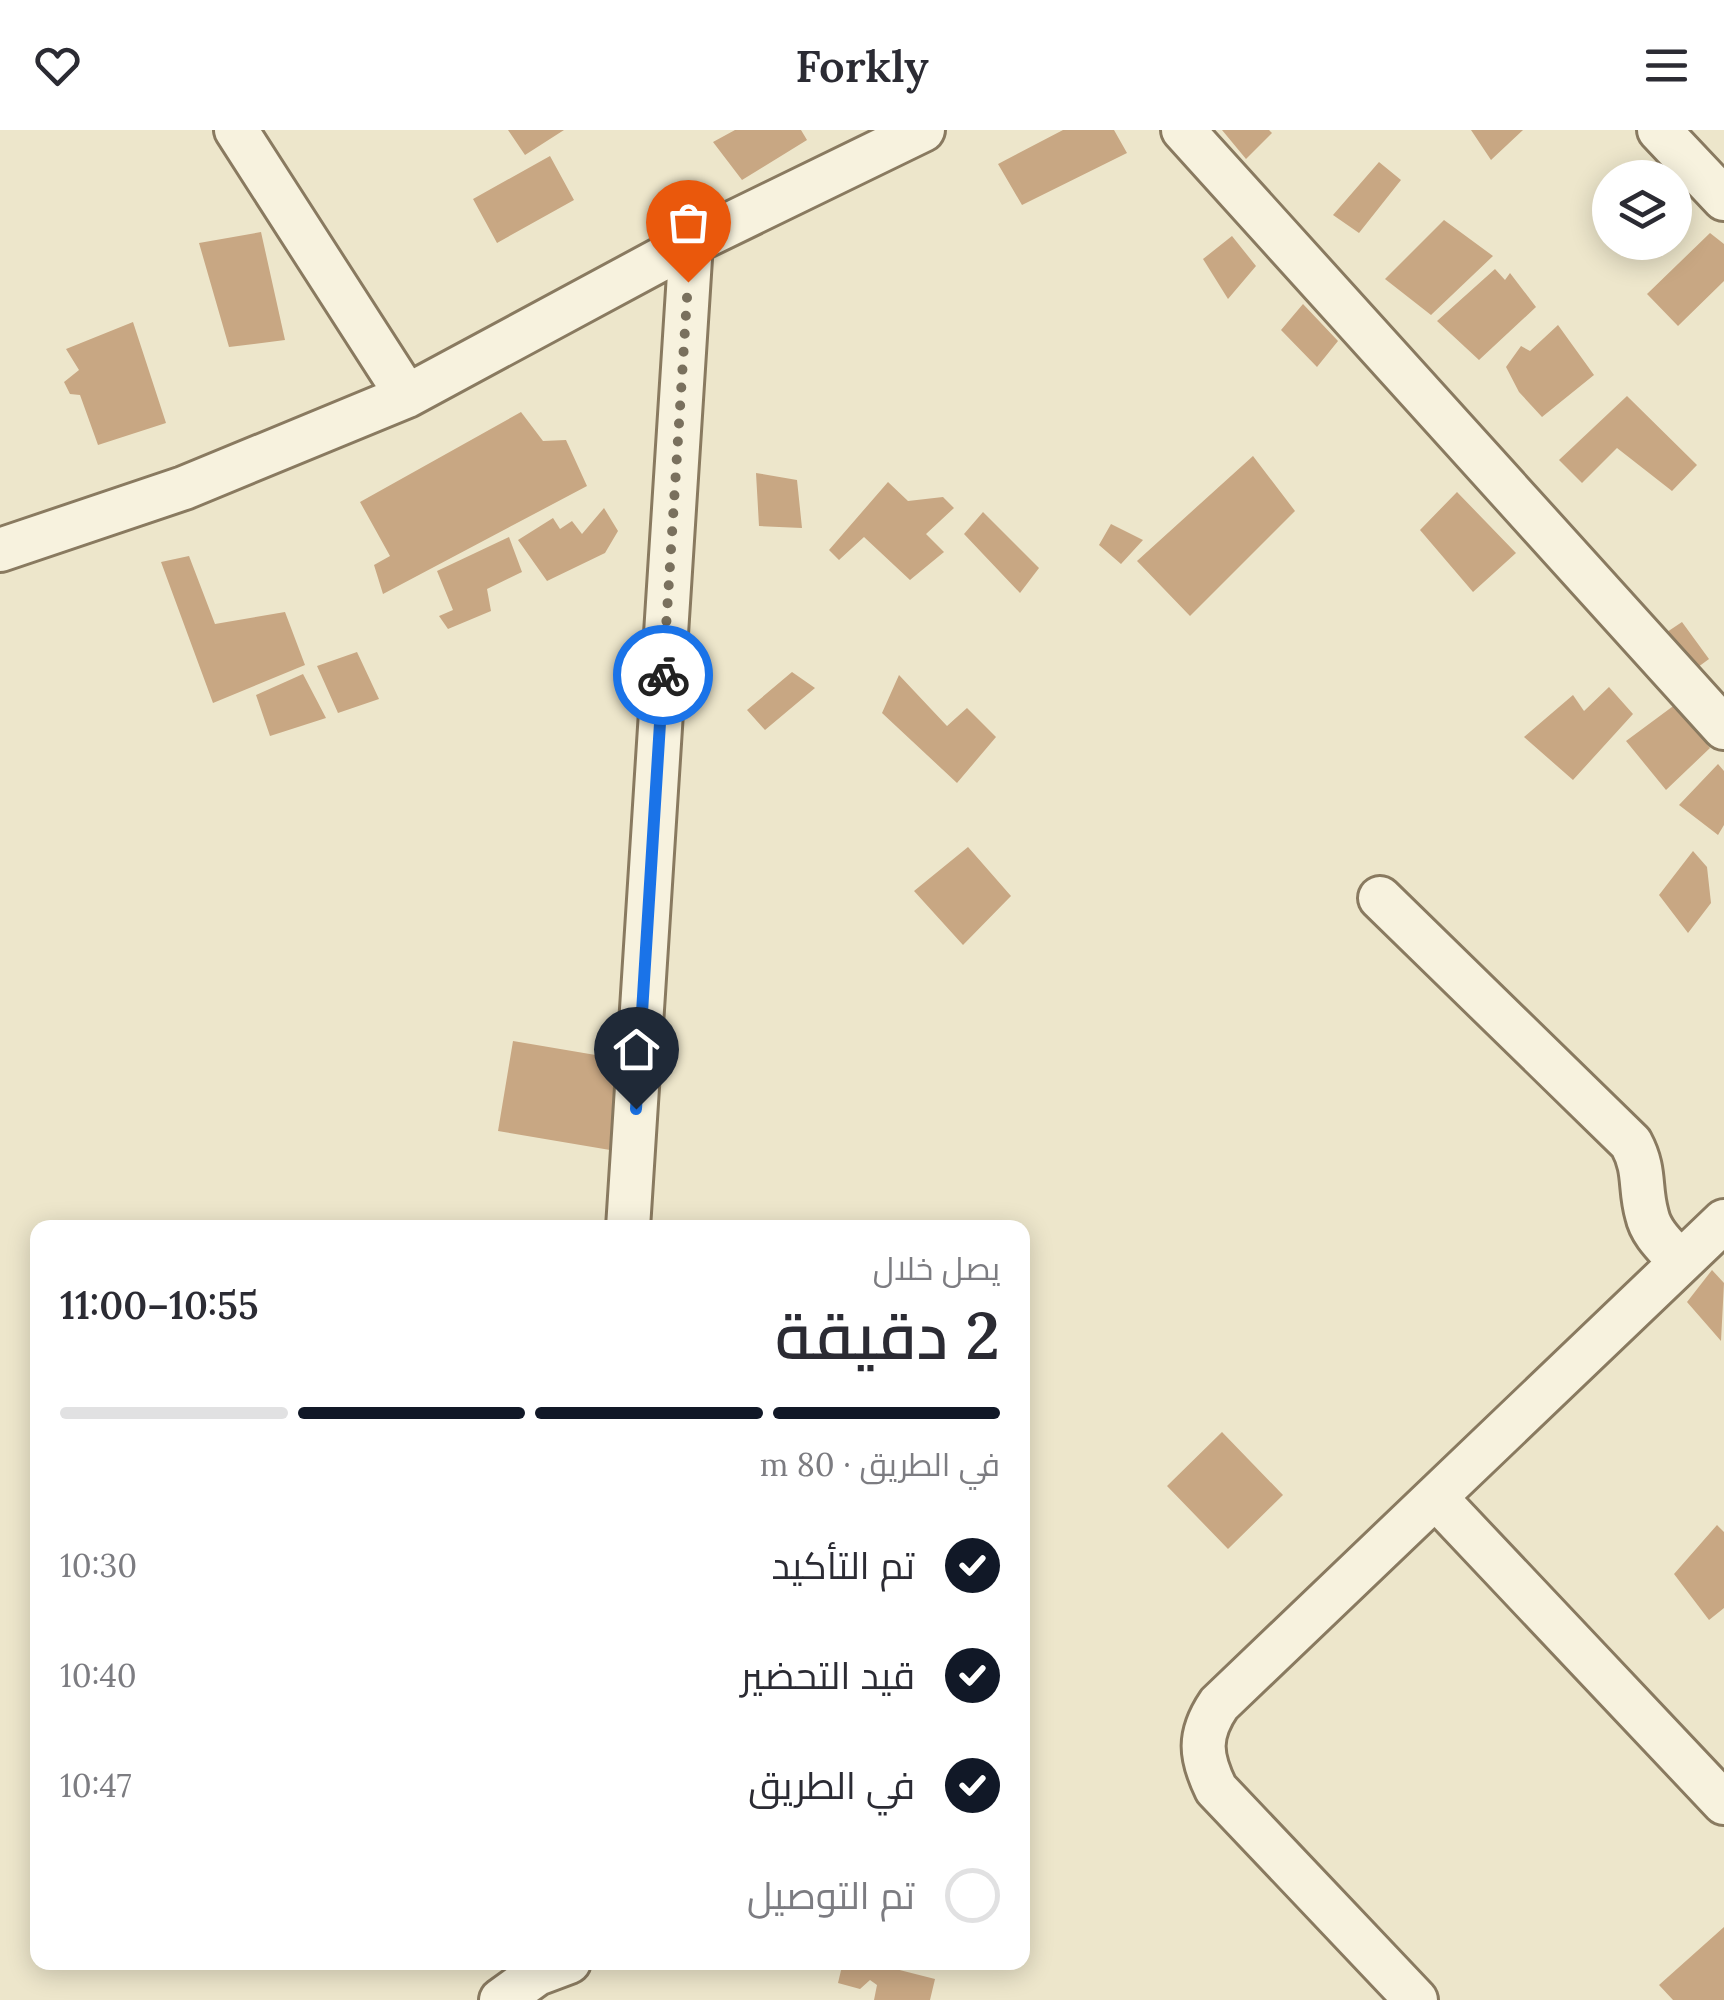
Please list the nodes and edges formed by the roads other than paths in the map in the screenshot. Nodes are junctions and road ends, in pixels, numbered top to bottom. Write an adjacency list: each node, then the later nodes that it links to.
1 (236, 130): 7 (street)
2 (923, 130): 6 (street)
3 (1183, 130): 9 (street)
4 (1660, 130): 5 (street)
5 (1724, 199)
6 (691, 243): 7 (street); 11 (street)
7 (408, 396): 8 (street)
8 (0, 550)
9 (1724, 728)
10 (1380, 898): 12 (street)
11 (629, 1220)
12 (1710, 1241): 13 (street)
13 (1436, 1498): 14 (street); 17 (street)
14 (1724, 1803)
15 (547, 1970): 16 (street)
16 (500, 2000)
17 (1416, 2000)

